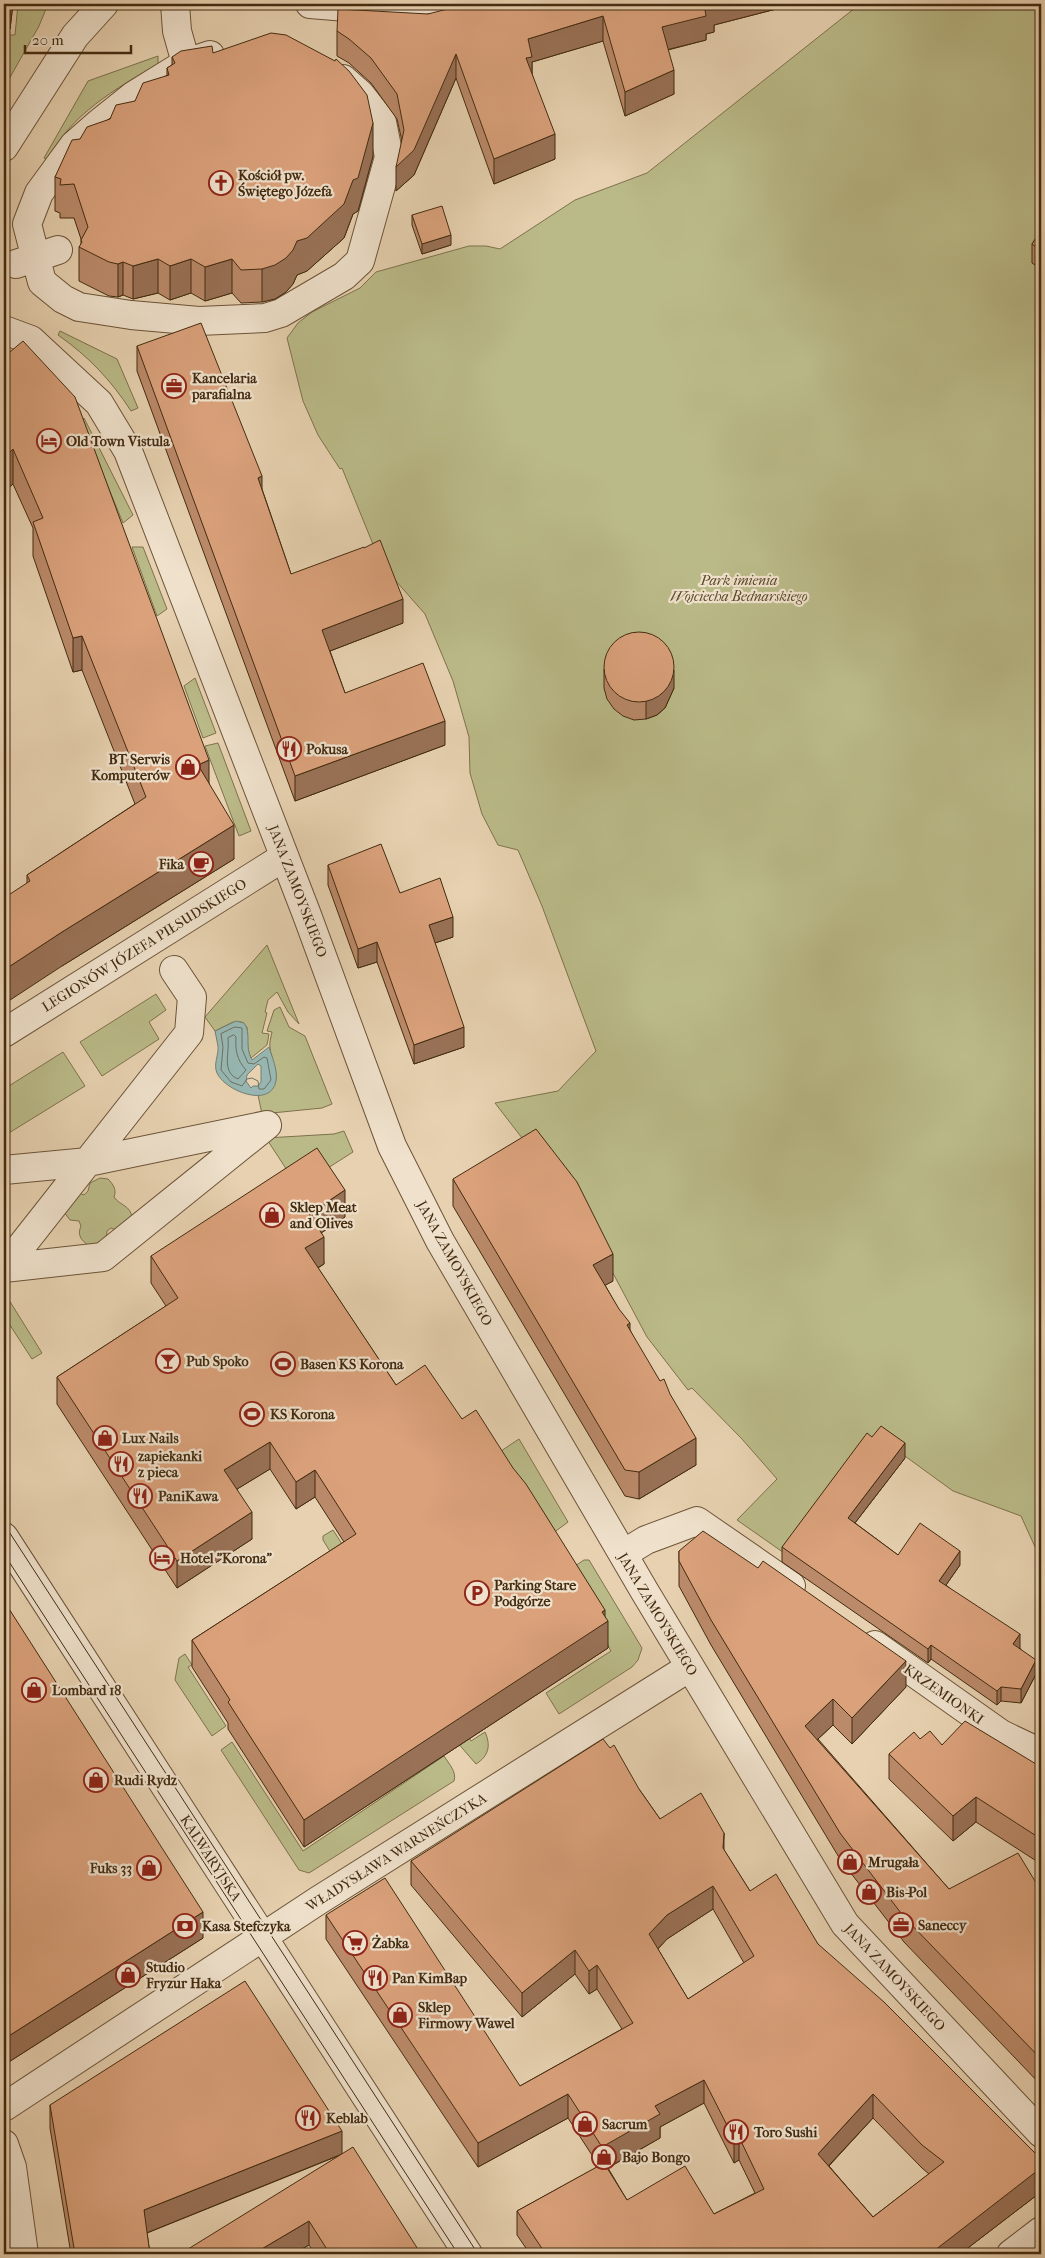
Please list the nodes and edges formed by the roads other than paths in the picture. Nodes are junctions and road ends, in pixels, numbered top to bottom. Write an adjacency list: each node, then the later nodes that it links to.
1 (104, 4): 8 (street)
2 (175, 4): 6 (street)
3 (310, 4): 4 (street)
4 (483, 4)
5 (236, 51): 6 (street)
6 (186, 63): 7 (street)
7 (322, 65)
8 (4, 147)
9 (4, 330): 10 (street, JANA ZAMOYSKIEGO)
10 (284, 858): 12 (street, LEGIONÓW JÓZEFA PIŁSUDSKIEGO); 17 (street, JANA ZAMOYSKIEGO)
11 (174, 970): 13 (street)
12 (4, 1033)
13 (88, 1162): 14 (street); 15 (street); 15 (street)
14 (4, 1170)
15 (4, 1268)
16 (4, 1537): 22 (street, KALWARYJSKA)
17 (623, 1554): 18 (street); 20 (street, JANA ZAMOYSKIEGO)
18 (814, 1602)
19 (854, 1631): 21 (street, KRZEMIONKI)
20 (690, 1667): 22 (street, WŁADYSŁAWA WARNEŃCZYKA); 24 (street, JANA ZAMOYSKIEGO)
21 (1041, 1752)
22 (262, 1938): 23 (street, WŁADYSŁAWA WARNEŃCZYKA); 28 (street, KALWARYJSKA)
23 (4, 2107)
24 (1041, 2133)
25 (4, 2144): 27 (street)
26 (1041, 2230): 29 (street)
27 (24, 2254)
28 (468, 2254)
29 (1011, 2254)

